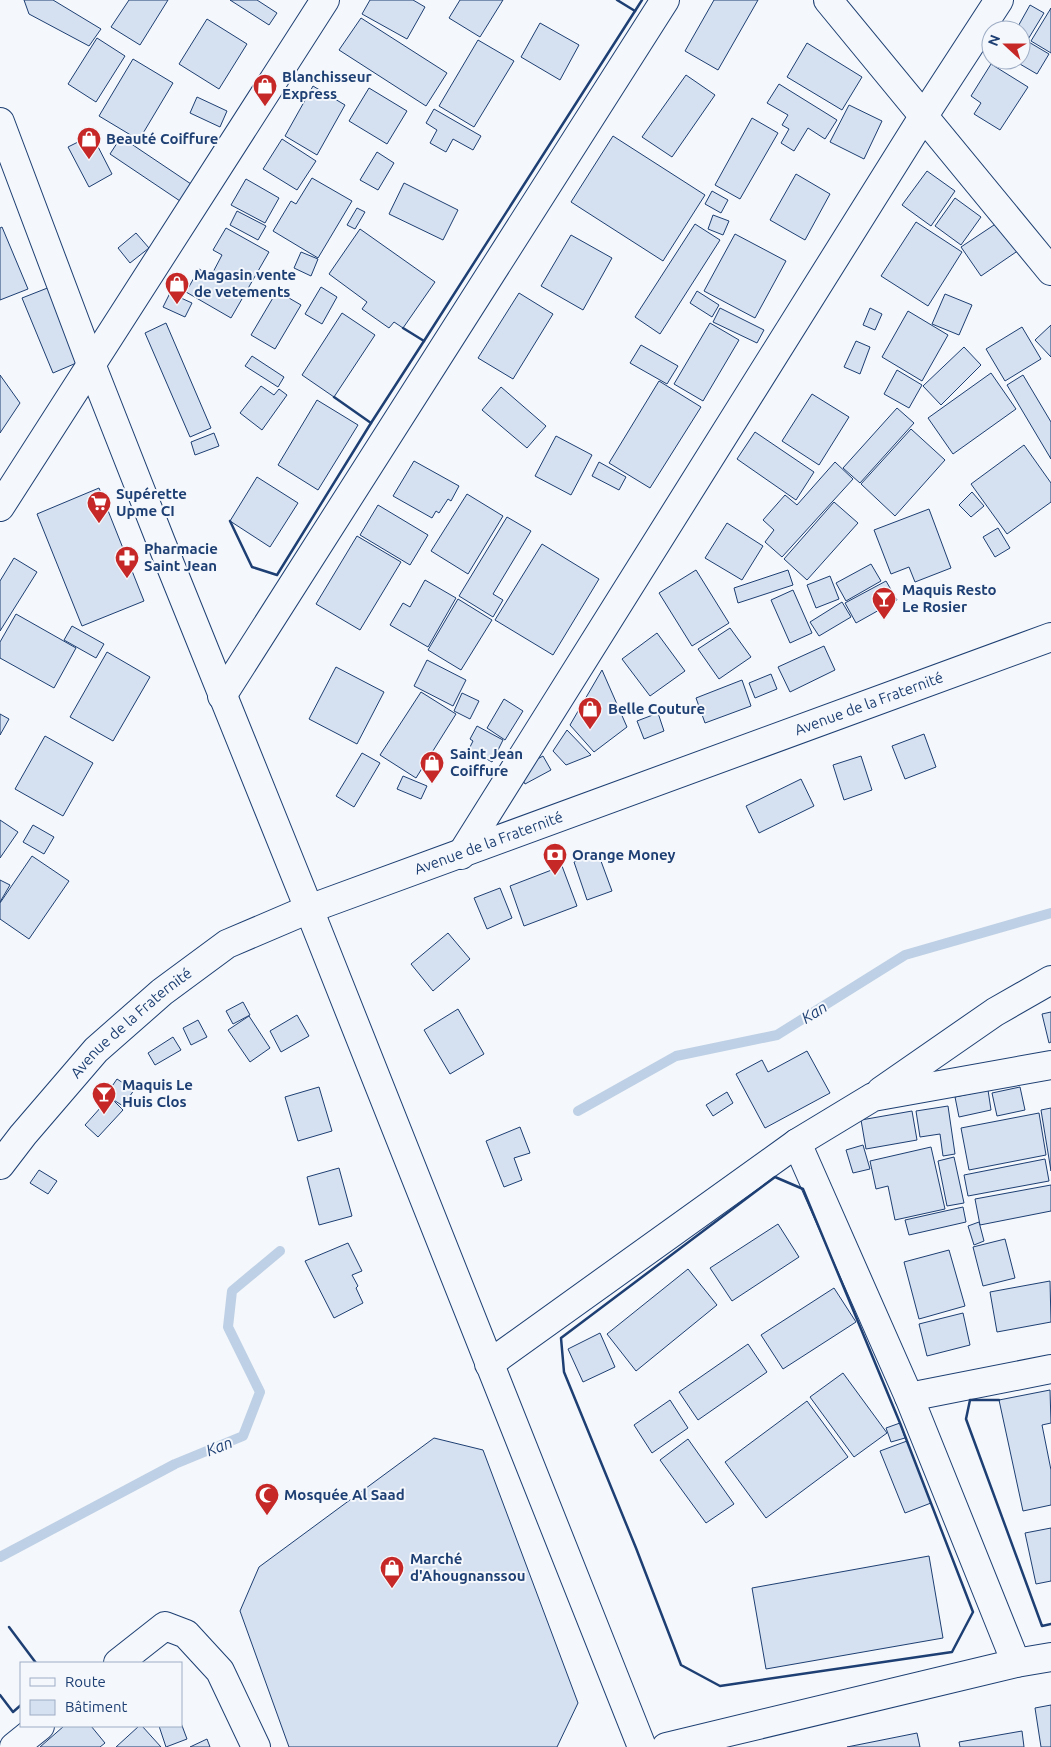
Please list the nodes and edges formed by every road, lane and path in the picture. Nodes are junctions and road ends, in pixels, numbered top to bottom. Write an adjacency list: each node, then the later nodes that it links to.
1 (325, 0): 8 (street)
2 (665, 0): 11 (street)
3 (828, 0): 5 (street)
4 (999, 0): 5 (street)
5 (923, 117): 7 (street); 12 (street)
6 (0, 122): 8 (street)
7 (1051, 272)
8 (90, 364): 9 (street); 11 (street)
9 (0, 507)
10 (1051, 637): 12 (street, Avenue de la Fraternité)
11 (222, 696): 13 (street)
12 (461, 855): 13 (street, Avenue de la Fraternité)
13 (309, 909): 18 (street, Avenue de la Fraternité); 19 (street)
14 (1051, 980): 16 (street)
15 (1051, 1065): 16 (street)
16 (873, 1097): 17 (street)
17 (797, 1143): 19 (street); 21 (street)
18 (0, 1165)
19 (489, 1364): 28 (street)
20 (1051, 1369): 21 (street)
21 (909, 1397): 24 (street)
22 (1051, 1657): 24 (street)
23 (119, 1662): 27 (street)
24 (1016, 1663): 29 (street)
25 (39, 1727): 26 (street)
26 (14, 1747)
27 (256, 1747)
28 (642, 1747)
29 (666, 1747)

